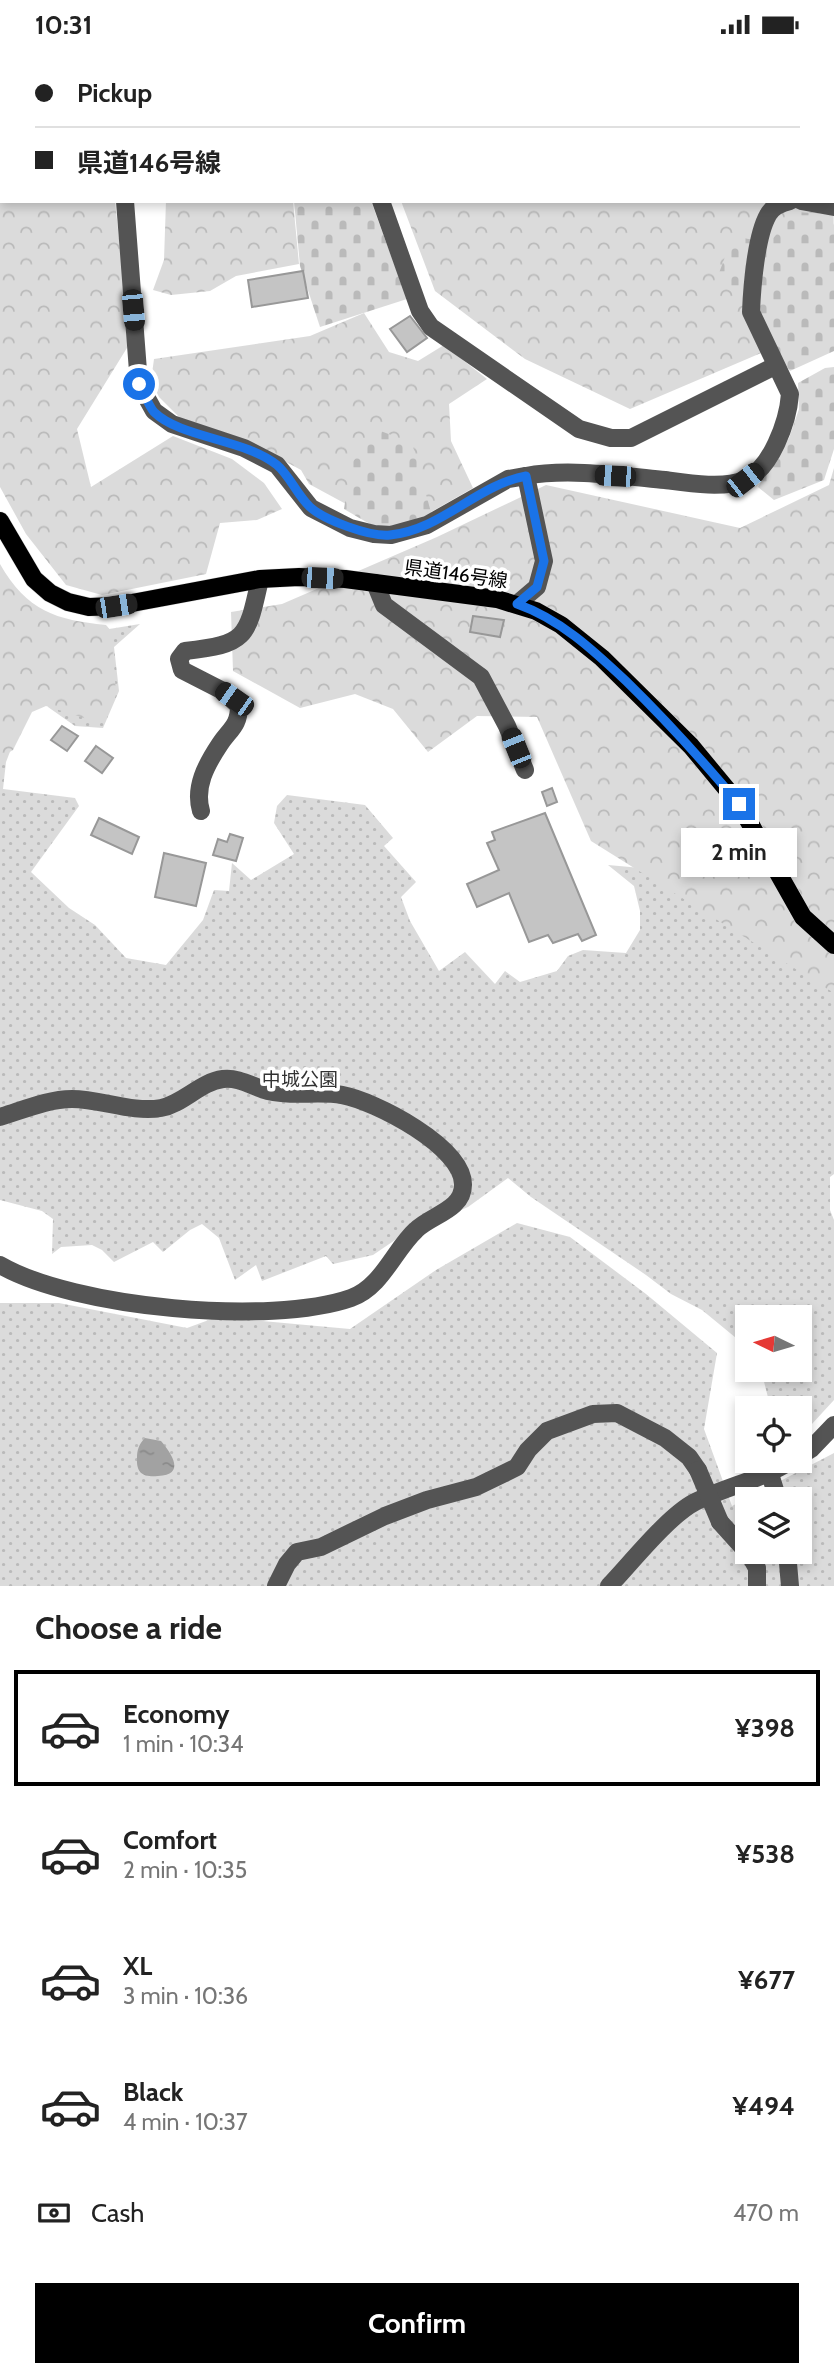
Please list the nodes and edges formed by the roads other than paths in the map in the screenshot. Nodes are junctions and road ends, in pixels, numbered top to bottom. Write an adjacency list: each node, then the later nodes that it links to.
1 (125, 203): 7 (street)
2 (382, 203): 6 (street)
3 (782, 203): 6 (street)
4 (812, 203): 5 (street)
5 (834, 207)
6 (775, 366): 7 (street)
7 (526, 476): 11 (street)
8 (0, 521): 9 (main road, 県道146号線)
9 (260, 579): 10 (main road, 県道146号線); 13 (street)
10 (375, 583): 11 (main road, 県道146号線); 12 (street)
11 (517, 604): 14 (main road, 県道146号線)
12 (525, 769)
13 (201, 811)
14 (834, 945)
15 (0, 1117): 16 (street)
16 (0, 1265)
17 (834, 1425): 18 (street)
18 (812, 1448)
19 (770, 1474): 20 (street); 25 (street)
20 (774, 1487)
21 (735, 1539): 24 (street, bridge)
22 (754, 1564): 26 (street)
23 (788, 1564): 27 (street)
24 (276, 1586)
25 (609, 1586)
26 (757, 1586)
27 (790, 1586)

